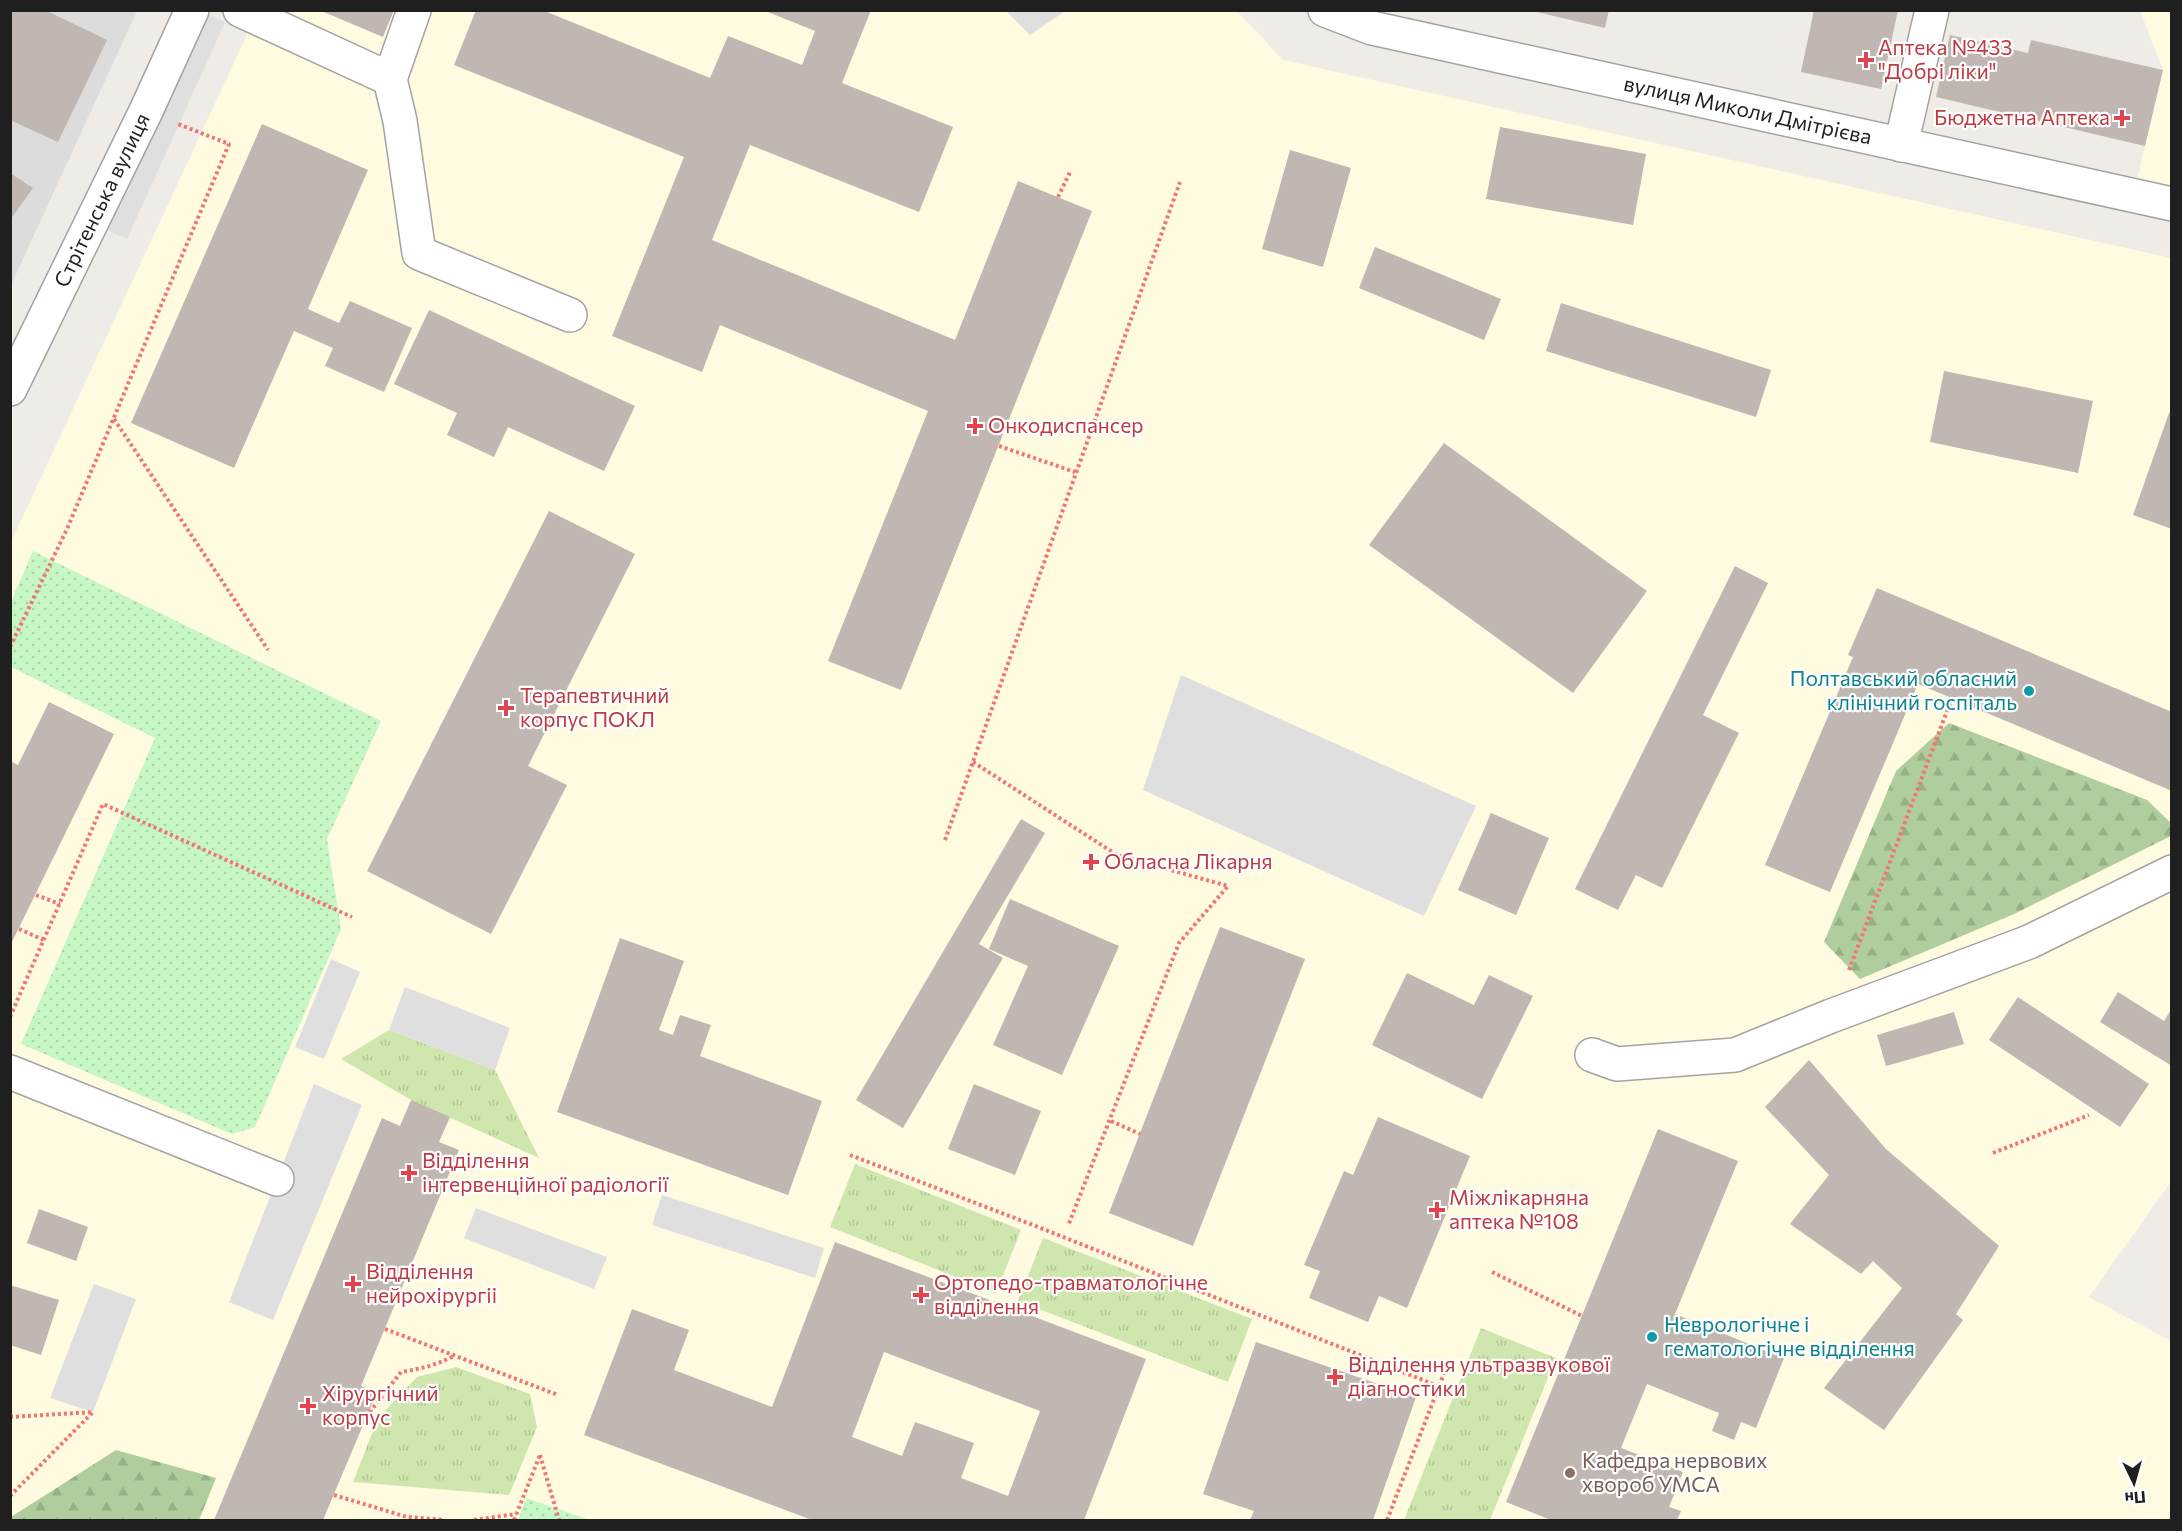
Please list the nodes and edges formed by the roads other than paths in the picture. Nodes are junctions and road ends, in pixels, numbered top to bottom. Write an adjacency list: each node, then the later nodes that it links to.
1 (192, 10): 10 (street, Стрітенська вулиця)
2 (240, 10): 6 (street)
3 (414, 10): 6 (street)
4 (1325, 10): 7 (street, вулиця Миколи Дмітрієва)
5 (1932, 10): 7 (street)
6 (390, 79): 9 (street)
7 (1901, 145): 8 (street, вулиця Миколи Дмітрієва)
8 (2172, 204)
9 (570, 315)
10 (10, 389)
11 (2172, 872): 12 (street)
12 (1592, 1055)
13 (10, 1072): 14 (street)
14 (277, 1179)

